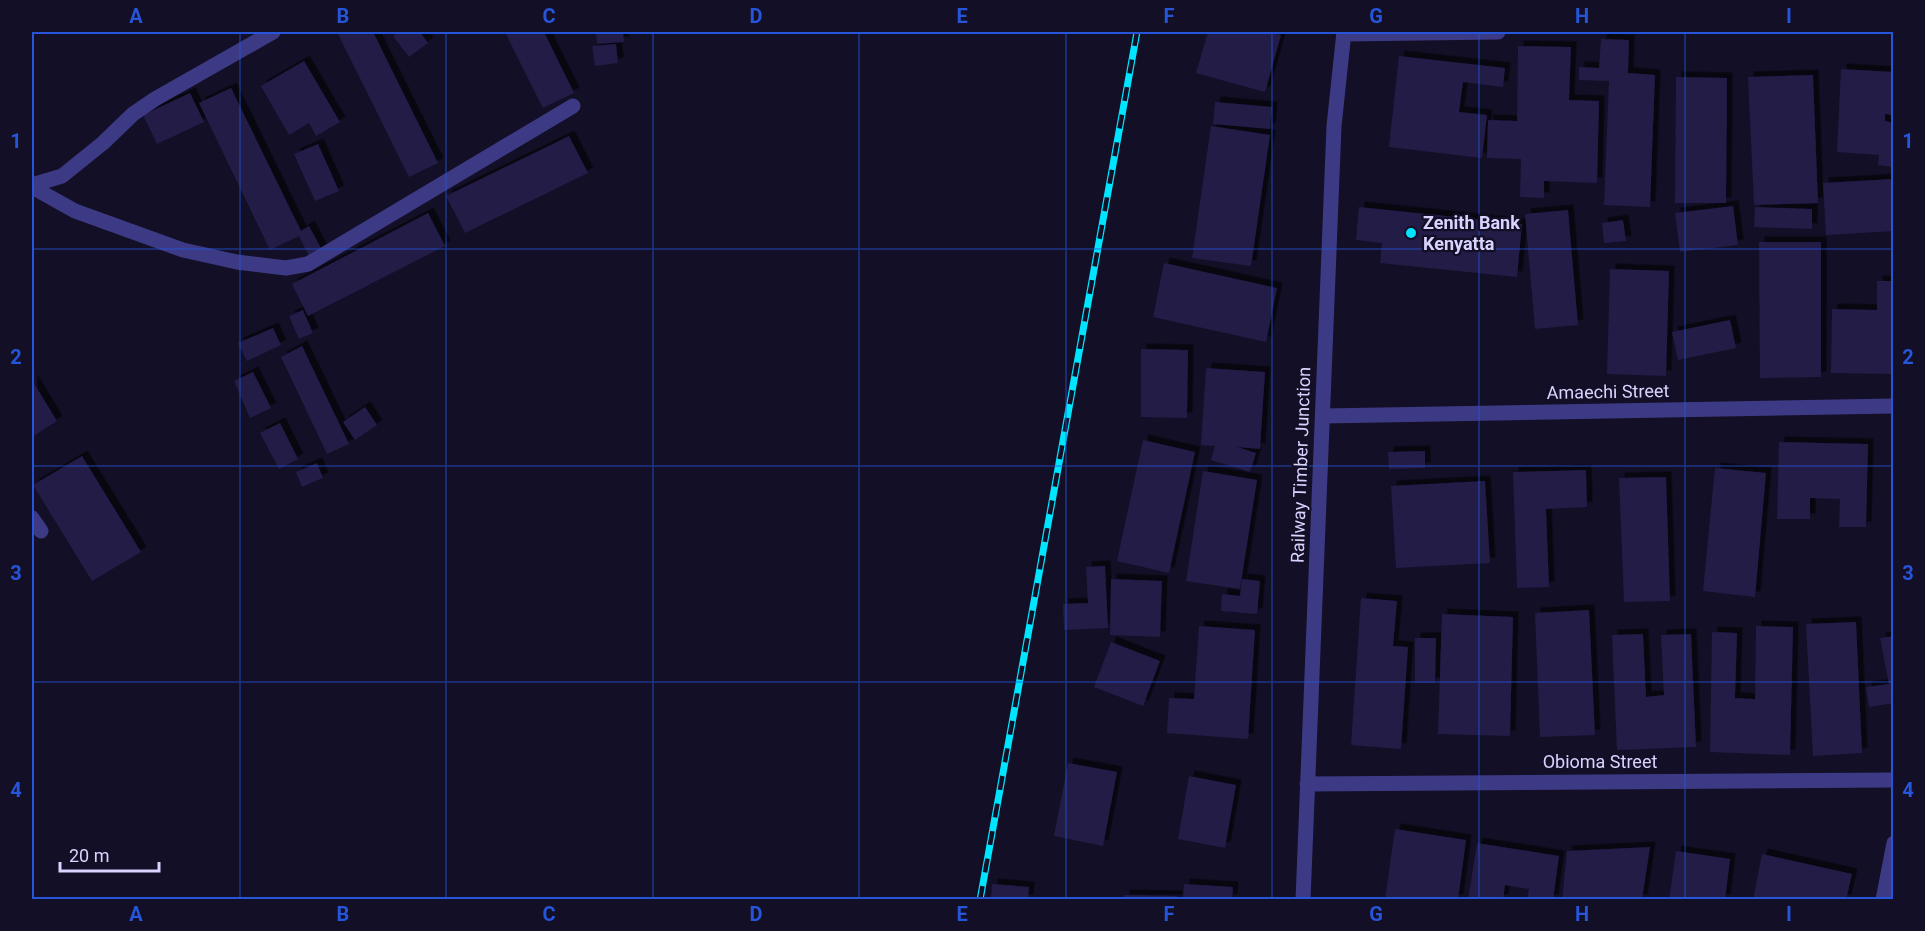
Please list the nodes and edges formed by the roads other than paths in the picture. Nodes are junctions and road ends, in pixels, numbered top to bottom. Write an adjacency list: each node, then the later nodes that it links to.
1 (273, 32): 5 (street)
2 (1498, 32): 3 (street)
3 (1344, 33): 7 (street, Railway Timber Junction)
4 (573, 106): 5 (street)
5 (32, 186)
6 (1893, 406): 7 (street, Amaechi Street)
7 (1323, 416): 11 (street, Railway Timber Junction)
8 (32, 518): 9 (street)
9 (41, 531)
10 (1893, 780): 11 (street, Obioma Street)
11 (1307, 784): 13 (street, Railway Timber Junction)
12 (1893, 843): 14 (street)
13 (1303, 900)
14 (1883, 900)

